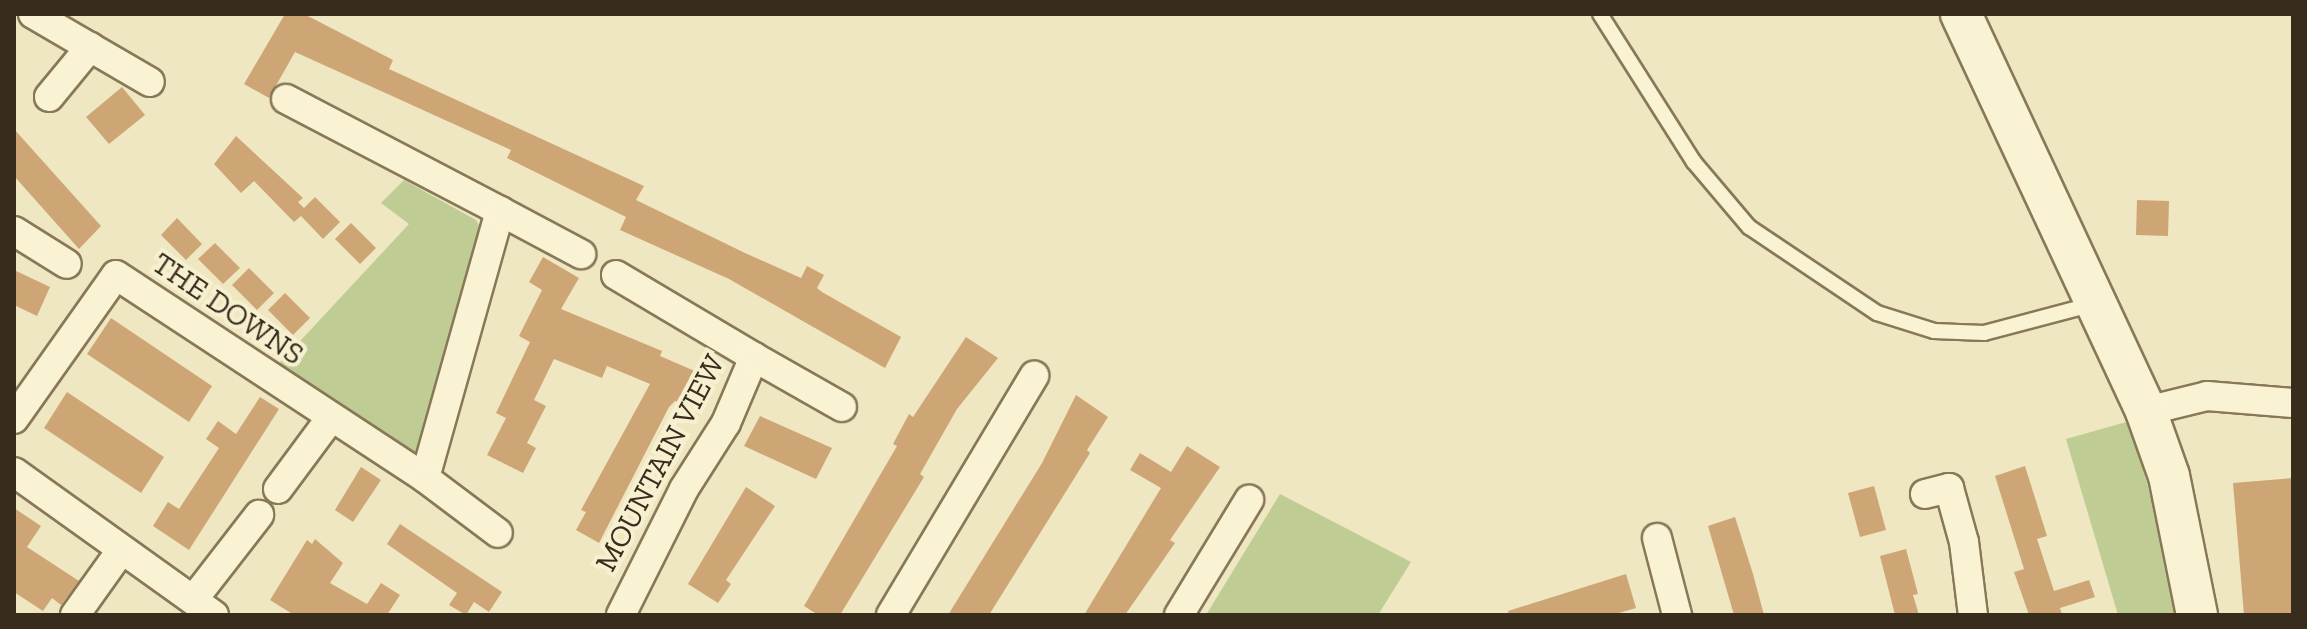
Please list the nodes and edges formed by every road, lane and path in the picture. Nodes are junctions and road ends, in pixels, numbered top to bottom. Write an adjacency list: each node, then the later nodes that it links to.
1 (33, 14): 4 (street)
2 (1600, 14): 13 (lane)
3 (1961, 14): 13 (main road)
4 (90, 47): 5 (street); 6 (street)
5 (150, 82)
6 (49, 97)
7 (286, 99): 8 (street)
8 (500, 211): 10 (street); 22 (street)
9 (14, 231): 11 (street)
10 (581, 254)
11 (67, 264)
12 (616, 275): 14 (street, MOUNTAIN VIEW)
13 (2094, 304): 18 (main road)
14 (754, 357): 17 (street); 32 (street, MOUNTAIN VIEW)
15 (1034, 376): 33 (street)
16 (2293, 403): 18 (street)
17 (842, 407)
18 (2146, 411): 37 (main road)
19 (14, 419): 20 (street, THE DOWNS)
20 (330, 419): 22 (street, THE DOWNS); 23 (street)
21 (14, 472): 29 (street)
22 (425, 478): 27 (street, THE DOWNS)
23 (278, 489)
24 (1925, 494): 36 (street)
25 (1249, 500): 34 (street)
26 (259, 515): 30 (street)
27 (498, 533)
28 (1657, 538): 35 (street)
29 (120, 552): 30 (street); 31 (street)
30 (203, 607)
31 (75, 615)
32 (621, 615)
33 (891, 615)
34 (1179, 615)
35 (1677, 615)
36 (1973, 615)
37 (2197, 615)

